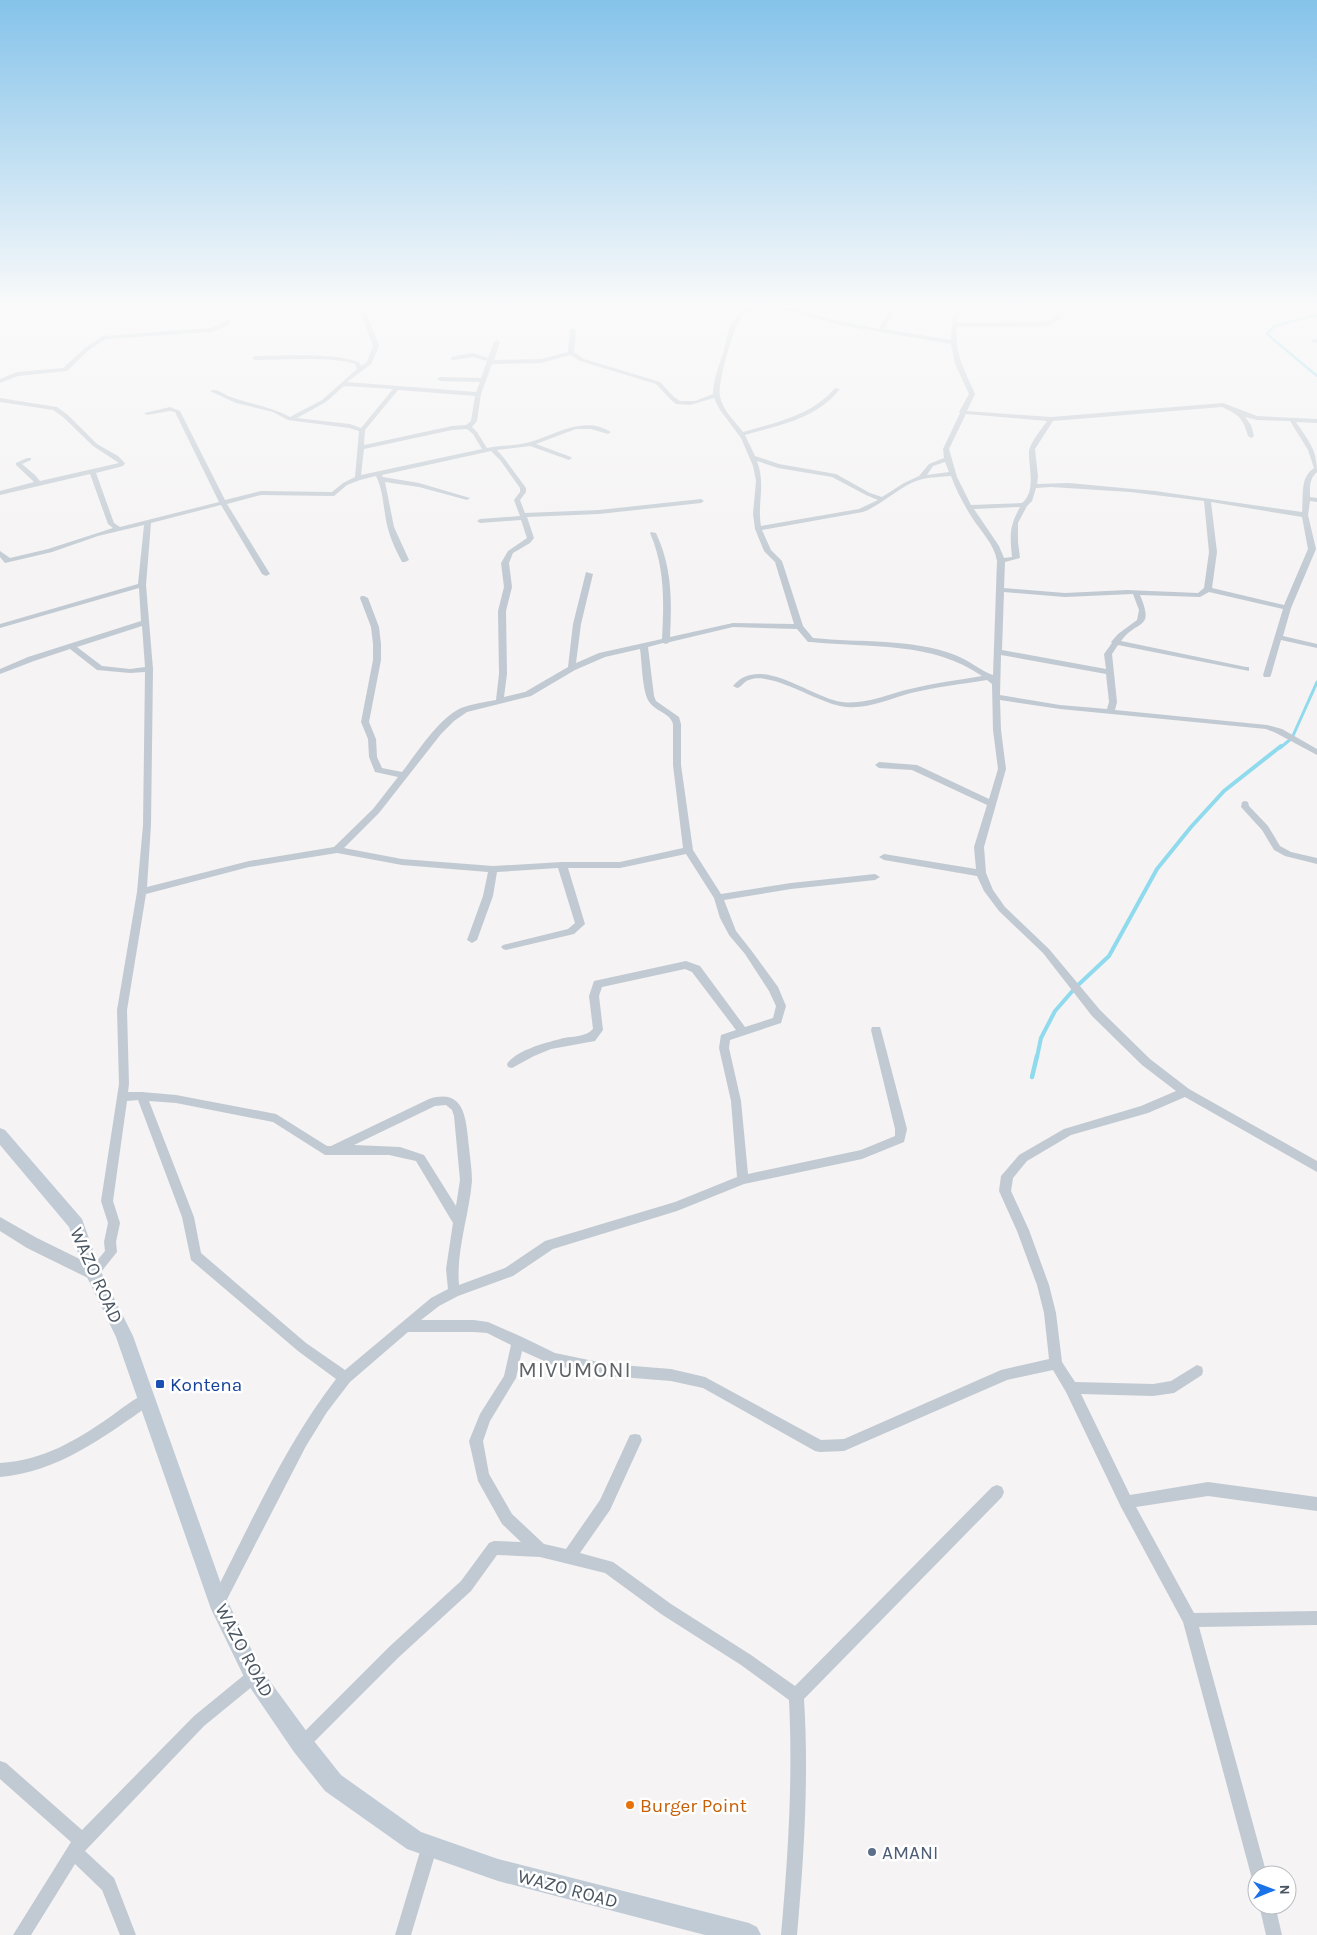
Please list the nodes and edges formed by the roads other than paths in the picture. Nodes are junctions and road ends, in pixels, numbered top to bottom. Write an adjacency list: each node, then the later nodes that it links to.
1 (225, 396): 14 (street)
2 (330, 396): 14 (street)
3 (390, 396): 19 (street)
4 (478, 396): 18 (street)
5 (671, 396): 6 (street)
6 (712, 396)
7 (717, 396): 21 (street)
8 (832, 396): 21 (street)
9 (971, 396): 11 (street)
10 (0, 400): 31 (street)
11 (962, 412): 15 (street); 29 (street)
12 (147, 414): 45 (street)
13 (1240, 414): 15 (street); 16 (street); 22 (street)
14 (290, 419): 19 (street)
15 (1051, 419): 37 (street)
16 (1292, 420): 17 (street); 30 (street)
17 (1317, 421)
18 (468, 427): 24 (street); 25 (street)
19 (362, 430): 24 (street)
20 (608, 432): 23 (street)
21 (742, 434): 26 (street)
22 (1250, 436)
23 (530, 444): 25 (street); 27 (street)
24 (360, 448): 35 (street)
25 (489, 450): 33 (street); 49 (street)
26 (753, 457): 40 (street); 52 (street)
27 (568, 458)
28 (29, 459): 36 (street)
29 (946, 459): 32 (street); 34 (street)
30 (1317, 468): 41 (street)
31 (93, 473): 36 (street); 53 (street)
32 (954, 474): 34 (street); 47 (street)
33 (380, 477): 35 (street); 39 (street); 56 (street)
34 (921, 477): 40 (street)
35 (358, 478): 45 (street)
36 (39, 484): 38 (street)
37 (1033, 487): 42 (street); 46 (street)
38 (0, 493)
39 (467, 498)
40 (882, 498): 52 (street)
41 (1307, 499): 43 (street); 48 (street)
42 (1207, 500): 48 (street); 61 (street)
43 (1317, 500)
44 (701, 502): 49 (street)
45 (224, 503): 51 (street); 58 (street)
46 (1024, 505): 47 (street); 57 (street)
47 (969, 507): 57 (street)
48 (1305, 515): 65 (street)
49 (523, 516): 50 (street); 85 (street)
50 (480, 521)
51 (148, 522): 53 (street); 60 (street)
52 (758, 528): 68 (street)
53 (119, 529): 55 (street)
54 (653, 533): 70 (street)
55 (0, 553)
56 (405, 560)
57 (1001, 561): 62 (street)
58 (266, 574)
59 (589, 574): 76 (street)
60 (142, 585): 66 (street); 67 (street)
61 (1208, 589): 63 (street); 65 (street)
62 (1000, 590): 63 (street); 75 (street)
63 (1136, 593): 71 (street)
64 (364, 598): 89 (street)
65 (1287, 608): 69 (street)
66 (145, 622): 72 (street); 77 (street)
67 (0, 626)
68 (800, 627): 70 (street); 82 (street)
69 (1279, 637): 74 (street); 81 (street)
70 (666, 642): 73 (street)
71 (1115, 642): 78 (street); 80 (street)
72 (71, 646): 77 (street); 79 (street)
73 (644, 646): 76 (street); 93 (street)
74 (1317, 646)
75 (998, 652): 80 (street); 82 (street)
76 (572, 668): 85 (street)
77 (150, 669): 100 (street)
78 (1246, 669)
79 (0, 672)
80 (1108, 672): 86 (street)
81 (1267, 675)
82 (994, 680): 83 (street); 84 (street)
83 (737, 686)
84 (996, 696): 86 (street); 90 (street)
85 (500, 700): 89 (street)
86 (1111, 711): 87 (street)
87 (1317, 752)
88 (879, 765): 90 (street)
89 (404, 775): 92 (street)
90 (992, 804): 98 (street)
91 (1245, 804): 95 (street)
92 (337, 850): 97 (street); 100 (street)
93 (688, 850): 96 (street); 101 (street)
94 (884, 857): 98 (street)
95 (1317, 861)
96 (562, 865): 97 (street); 103 (street)
97 (493, 869): 102 (street)
98 (981, 873): 107 (street)
99 (875, 876): 101 (street)
100 (142, 892): 109 (street)
101 (719, 898): 105 (street)
102 (472, 940)
103 (506, 947)
104 (876, 1030): 113 (street)
105 (742, 1031): 106 (street); 113 (street)
106 (512, 1064)
107 (1185, 1092): 112 (street); 120 (street)
108 (142, 1096): 109 (street); 111 (street); 122 (street)
109 (122, 1097): 116 (street)
110 (0, 1134): 116 (main road, WAZO ROAD)
111 (336, 1150): 114 (street); 114 (street)
112 (1317, 1167)
113 (743, 1180): 117 (street)
114 (458, 1220): 117 (street)
115 (0, 1223): 116 (street)
116 (93, 1273): 124 (main road, WAZO ROAD)
117 (454, 1292): 118 (street)
118 (404, 1326): 119 (street); 122 (street)
119 (518, 1341): 120 (street); 130 (street)
120 (1056, 1363): 123 (street)
121 (1198, 1371): 123 (street)
122 (344, 1378): 132 (street)
123 (1070, 1388): 128 (street)
124 (146, 1400): 126 (street); 132 (main road, WAZO ROAD)
125 (635, 1440): 131 (street)
126 (0, 1470)
127 (997, 1492): 136 (street)
128 (1126, 1502): 129 (street); 134 (street)
129 (1317, 1504)
130 (540, 1550): 131 (street); 137 (street)
131 (570, 1556): 136 (street)
132 (218, 1602): 135 (main road, WAZO ROAD)
133 (1317, 1618): 134 (street)
134 (1190, 1620): 141 (street)
135 (254, 1676): 137 (main road, WAZO ROAD); 139 (street)
136 (796, 1696): 148 (street)
137 (302, 1744): 140 (main road, WAZO ROAD)
138 (0, 1769): 139 (street)
139 (77, 1846): 144 (street); 145 (street)
140 (430, 1846): 143 (main road, WAZO ROAD); 146 (street)
141 (1257, 1865)
142 (1269, 1915): 149 (street)
143 (713, 1930): 147 (main road, WAZO ROAD)
144 (21, 1935)
145 (128, 1935)
146 (403, 1935)
147 (748, 1935)
148 (789, 1935)
149 (1274, 1935)

